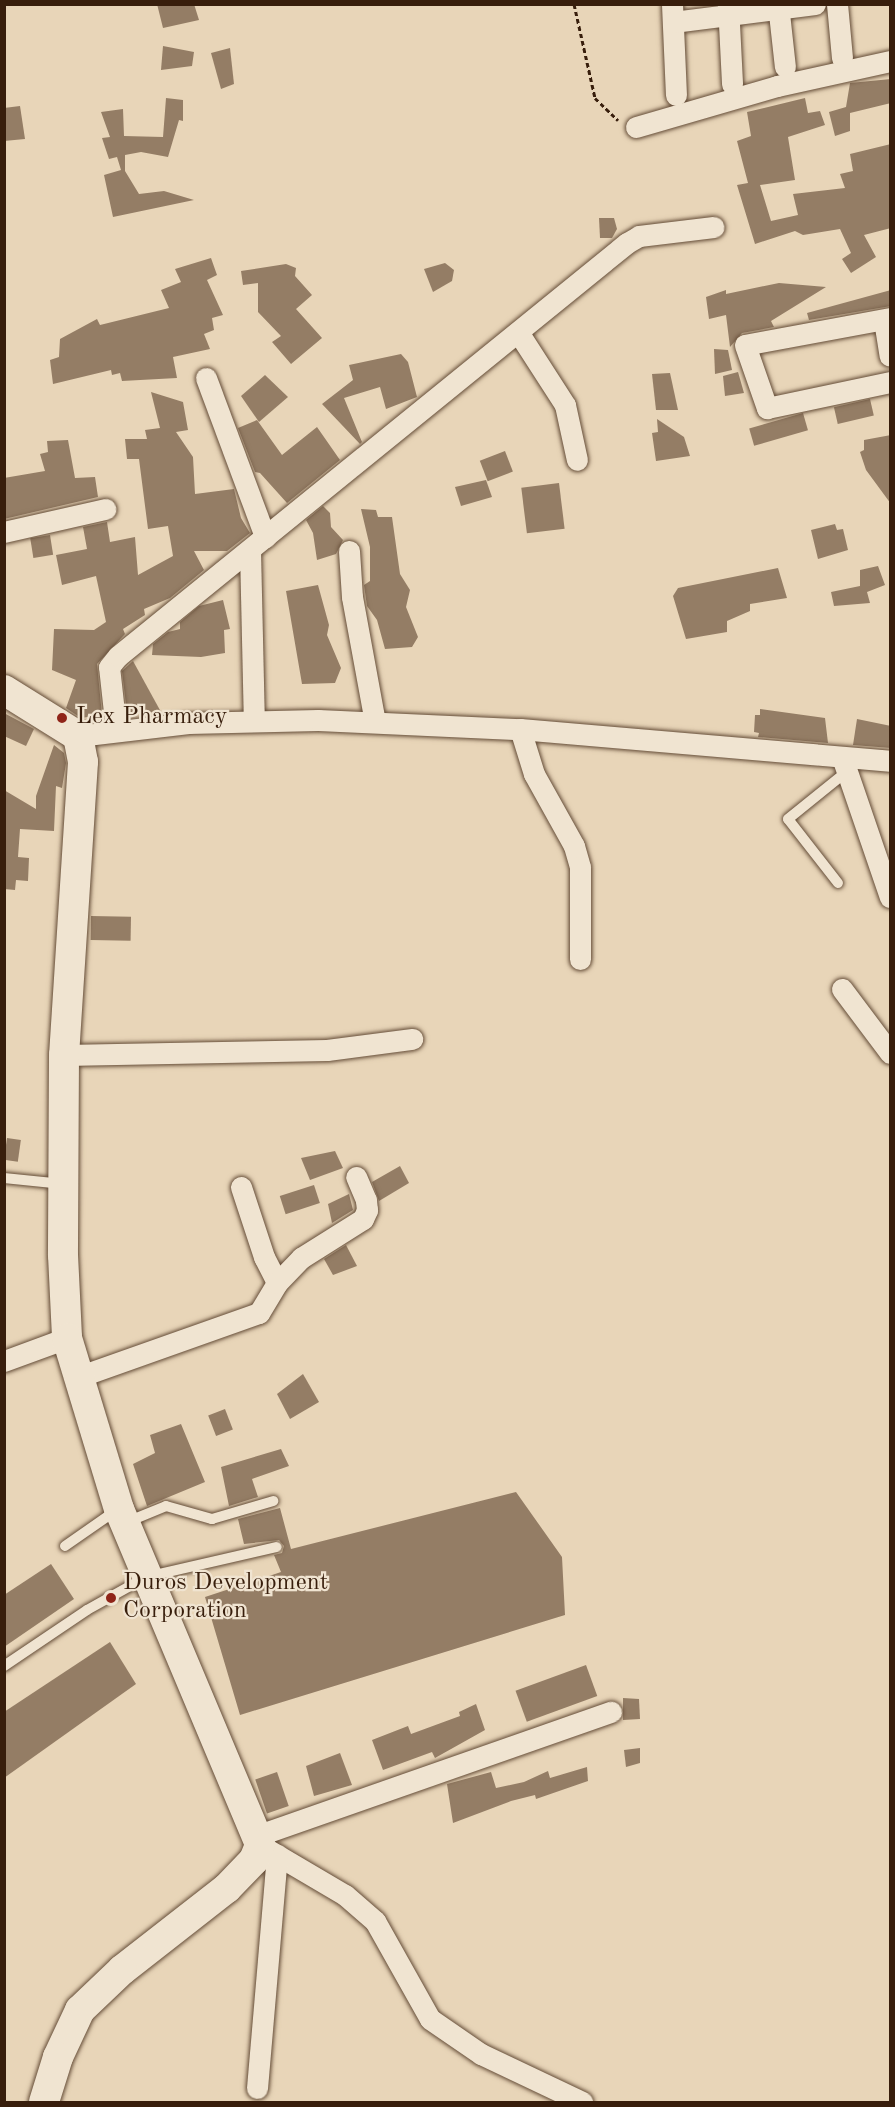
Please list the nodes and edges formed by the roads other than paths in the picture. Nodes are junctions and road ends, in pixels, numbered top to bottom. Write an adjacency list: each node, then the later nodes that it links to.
1 (815, 4): 3 (street)
2 (837, 4): 6 (street)
3 (778, 7): 4 (street); 8 (street)
4 (729, 10): 5 (street); 9 (street)
5 (672, 13): 10 (street)
6 (842, 58)
7 (891, 61): 11 (street)
8 (785, 67)
9 (732, 84)
10 (676, 95)
11 (636, 128)
12 (713, 227): 14 (street)
13 (887, 319): 15 (street); 17 (street)
14 (518, 332): 18 (street); 21 (street)
15 (891, 356)
16 (206, 378): 21 (street)
17 (891, 382)
18 (577, 460)
19 (105, 509): 20 (street)
20 (4, 532)
21 (258, 544): 24 (street); 27 (street)
22 (349, 551): 25 (street)
23 (4, 690): 28 (street)
24 (254, 721): 25 (street); 27 (street)
25 (375, 722): 26 (street)
26 (520, 729): 30 (street); 33 (street)
27 (116, 730): 28 (street)
28 (78, 736): 37 (street)
29 (891, 761): 30 (street)
30 (844, 765): 31 (lane); 32 (street)
31 (838, 883)
32 (891, 897)
33 (580, 959)
34 (842, 989): 36 (street)
35 (412, 1039): 37 (street)
36 (891, 1053)
37 (64, 1055): 40 (street)
38 (356, 1177): 42 (street)
39 (4, 1178): 40 (lane)
40 (63, 1184): 43 (street)
41 (241, 1187): 42 (street)
42 (277, 1283): 45 (street)
43 (67, 1338): 44 (street); 45 (street)
44 (4, 1361)
45 (78, 1377): 47 (street)
46 (273, 1501): 47 (lane)
47 (121, 1516): 48 (lane); 50 (street)
48 (65, 1546)
49 (277, 1547): 50 (lane)
50 (146, 1577): 51 (lane); 53 (street)
51 (4, 1666)
52 (612, 1712): 53 (street)
53 (265, 1845): 54 (street); 55 (street); 56 (street)
54 (256, 2088)
55 (44, 2103)
56 (582, 2103)

